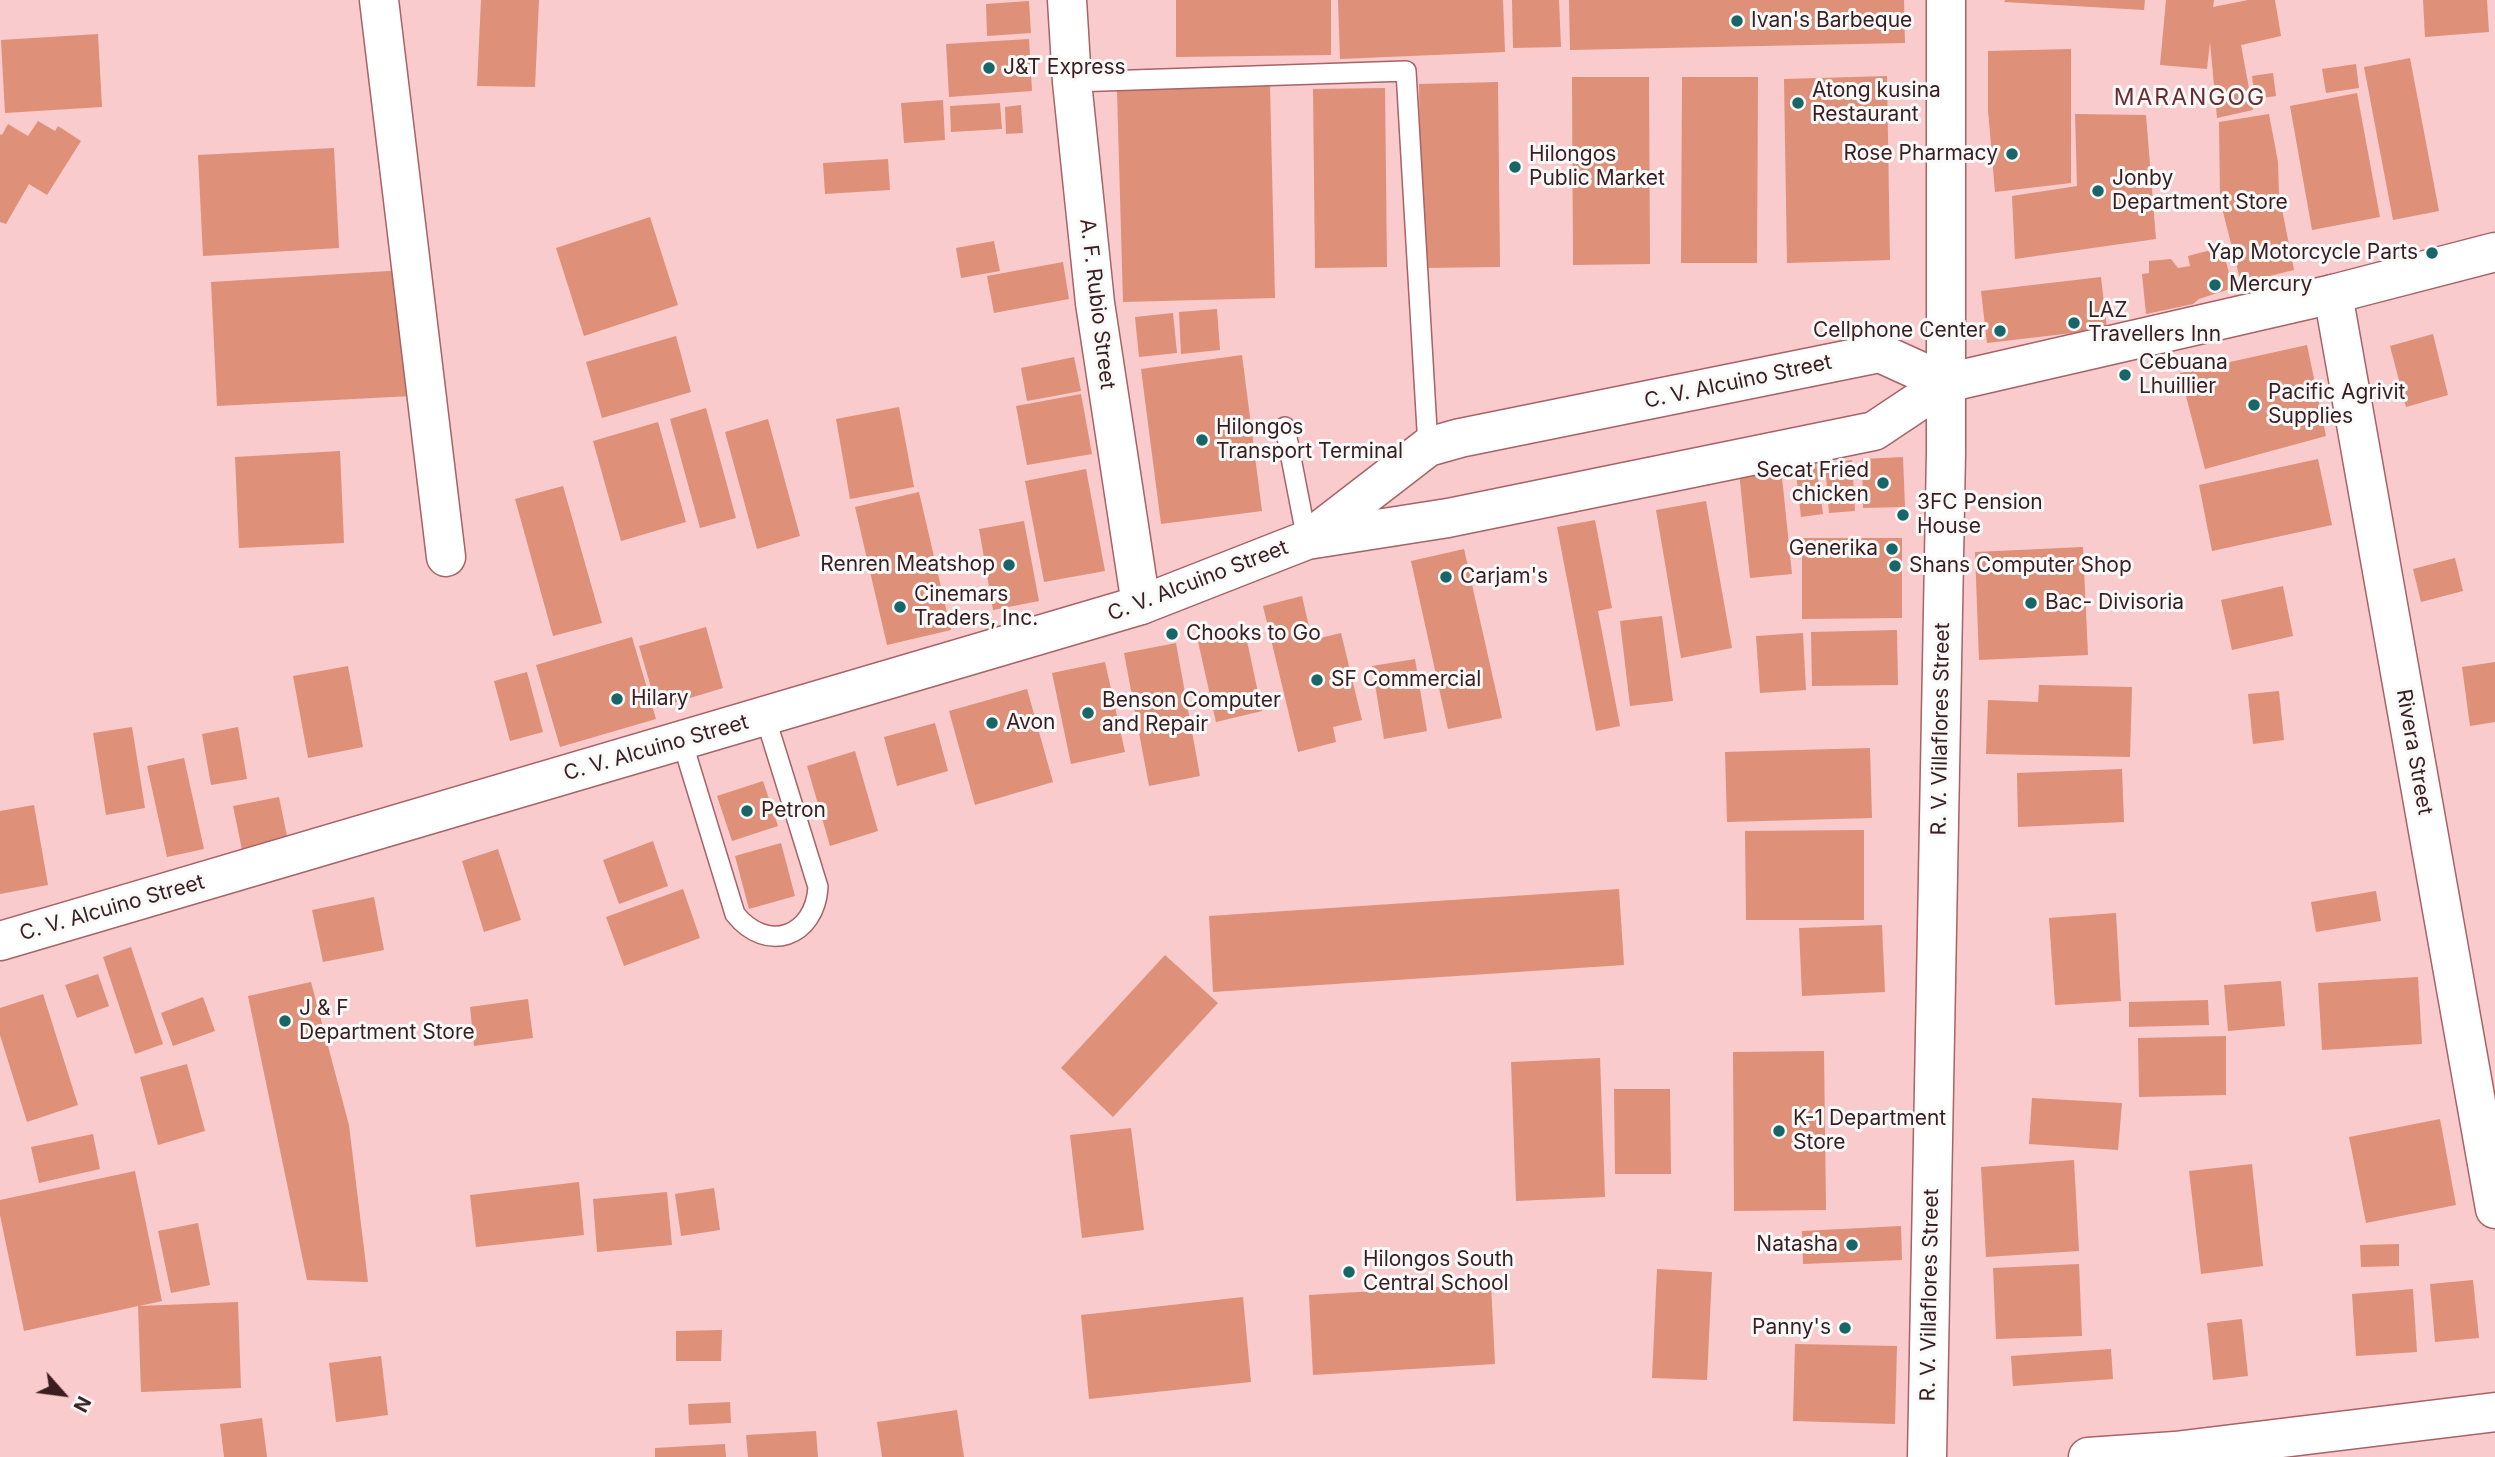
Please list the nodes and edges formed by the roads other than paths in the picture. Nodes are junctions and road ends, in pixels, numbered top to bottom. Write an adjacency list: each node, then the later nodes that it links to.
1 (379, 0): 11 (street)
2 (1067, 0): 4 (street, A. F. Rubio Street)
3 (1946, 0): 7 (street, R. V. Villaflores Street)
4 (1072, 82): 9 (lane); 12 (street, A. F. Rubio Street)
5 (2495, 252): 6 (street, C. V. Alcuino Street)
6 (2333, 294): 7 (street, C. V. Alcuino Street); 16 (street, Rivera Street)
7 (1946, 383): 9 (street, C. V. Alcuino Street); 10 (street, C. V. Alcuino Street); 18 (street, R. V. Villaflores Street)
8 (1285, 427): 10 (lane)
9 (1428, 447): 10 (street, C. V. Alcuino Street)
10 (1307, 540): 12 (street, C. V. Alcuino Street)
11 (446, 557)
12 (1141, 606): 13 (street, C. V. Alcuino Street)
13 (765, 716): 14 (street, C. V. Alcuino Street); 14 (lane)
14 (682, 741): 15 (street, C. V. Alcuino Street)
15 (0, 941)
16 (2495, 1209)
17 (2495, 1412): 19 (street)
18 (1927, 1457)
19 (2088, 1457)

